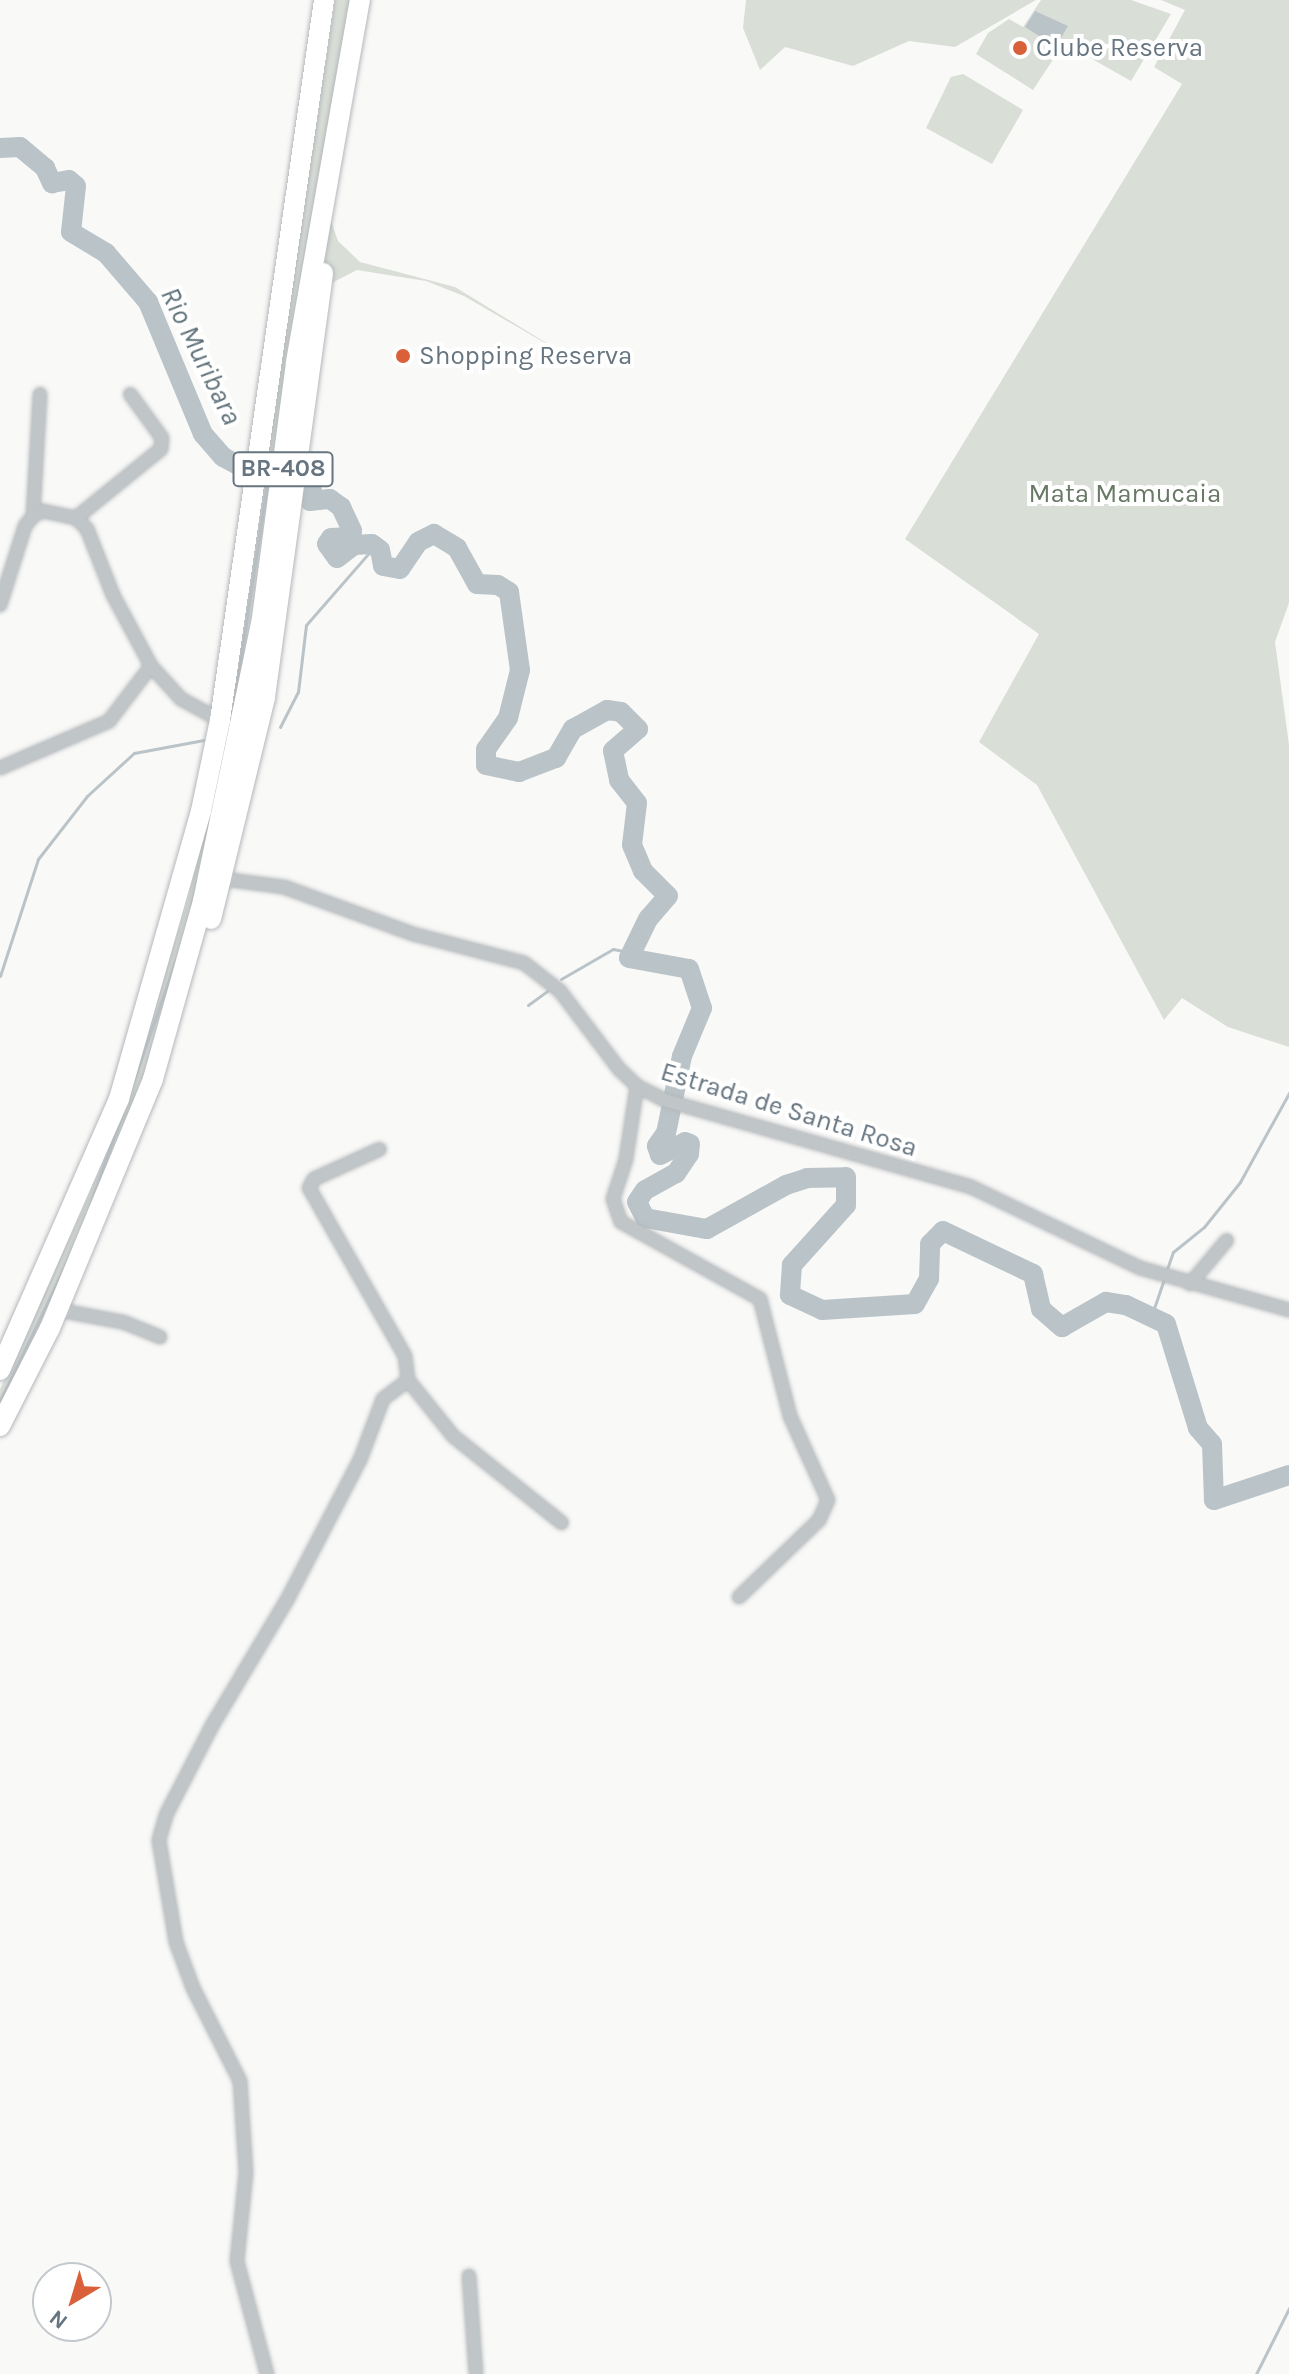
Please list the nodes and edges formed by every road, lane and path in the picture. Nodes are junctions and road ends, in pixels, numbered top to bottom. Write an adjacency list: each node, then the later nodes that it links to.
1 (324, 0): 11 (highway, BR-408)
2 (360, 0): 3 (highway, BR-408)
3 (352, 36): 13 (highway); 16 (highway, BR-408)
4 (40, 394): 6 (street)
5 (130, 394): 7 (street)
6 (33, 516): 7 (street); 8 (street)
7 (76, 518): 10 (street)
8 (4, 584): 9 (street)
9 (0, 605)
10 (151, 666): 11 (street); 12 (street)
11 (220, 720): 22 (highway, BR-408)
12 (0, 768)
13 (223, 879): 14 (street, Estrada de Santa Rosa); 16 (highway)
14 (637, 1086): 18 (street, Estrada de Santa Rosa); 26 (street)
15 (380, 1149): 23 (street)
16 (100, 1210): 19 (highway, BR-408)
17 (1227, 1240): 18 (street)
18 (1190, 1284): 20 (street, Estrada de Santa Rosa)
19 (58, 1310): 21 (street); 24 (highway, BR-408)
20 (1289, 1310)
21 (160, 1337)
22 (0, 1370)
23 (408, 1380): 25 (street); 28 (street)
24 (0, 1426)
25 (562, 1523)
26 (739, 1597)
27 (469, 2276): 29 (street)
28 (267, 2374)
29 (476, 2374)

